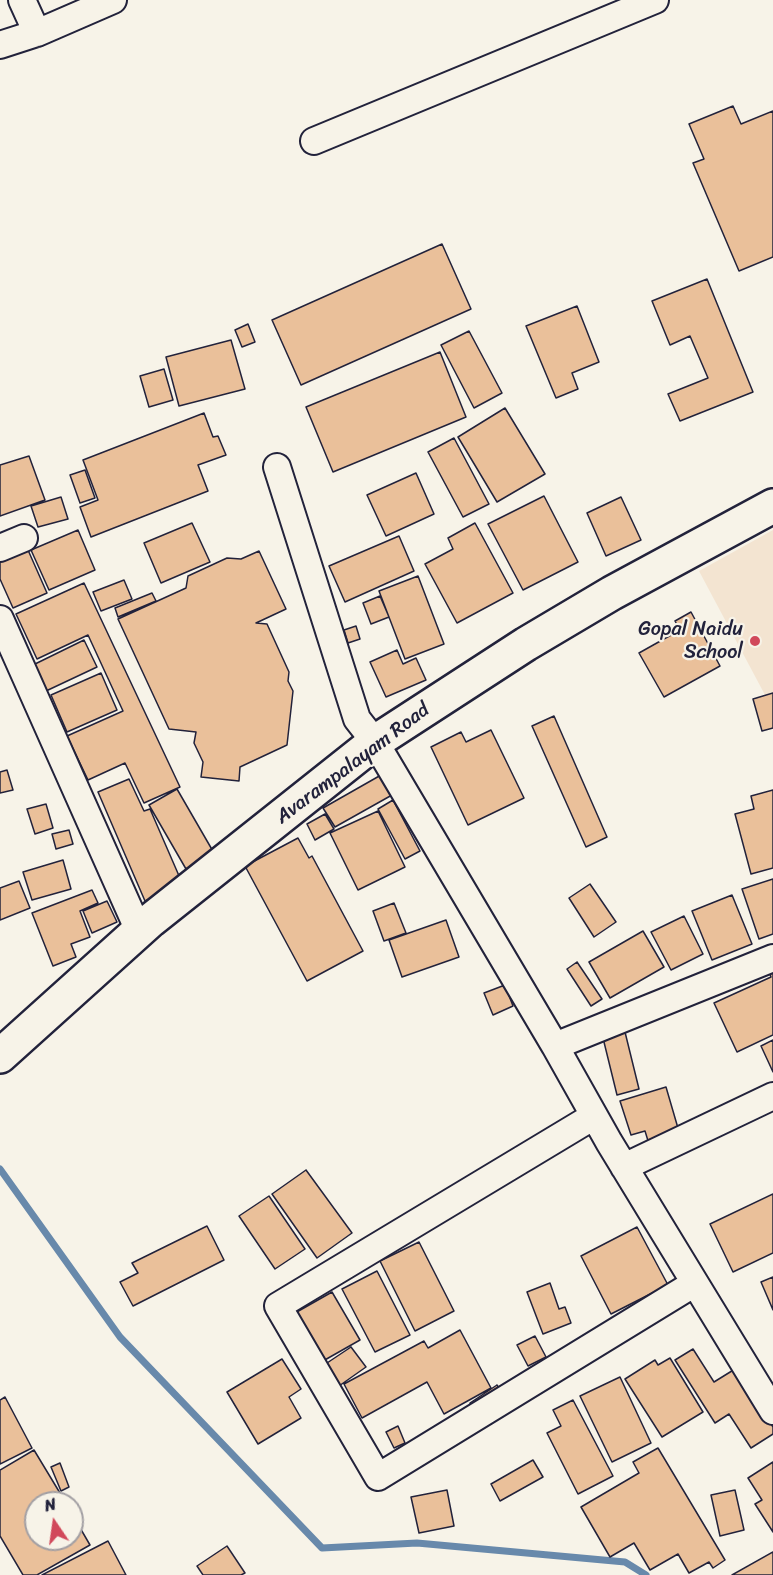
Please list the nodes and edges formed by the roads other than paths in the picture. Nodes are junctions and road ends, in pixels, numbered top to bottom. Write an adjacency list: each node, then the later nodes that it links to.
1 (22, 0): 4 (street)
2 (112, 0): 4 (street)
3 (655, 0): 6 (street)
4 (37, 33): 5 (street)
5 (0, 45)
6 (314, 141)
7 (277, 466): 12 (street)
8 (773, 506): 12 (street, Avarampalayam Road)
9 (24, 538): 10 (street)
10 (0, 548)
11 (0, 619): 13 (street)
12 (375, 742): 13 (street, Avarampalayam Road); 15 (street)
13 (139, 931): 16 (street, Avarampalayam Road)
14 (773, 958): 15 (street)
15 (555, 1046): 18 (street)
16 (0, 1056)
17 (773, 1096): 19 (street)
18 (594, 1116): 19 (street); 20 (street)
19 (624, 1167): 20 (street)
20 (695, 1283): 21 (street)
21 (773, 1411)

